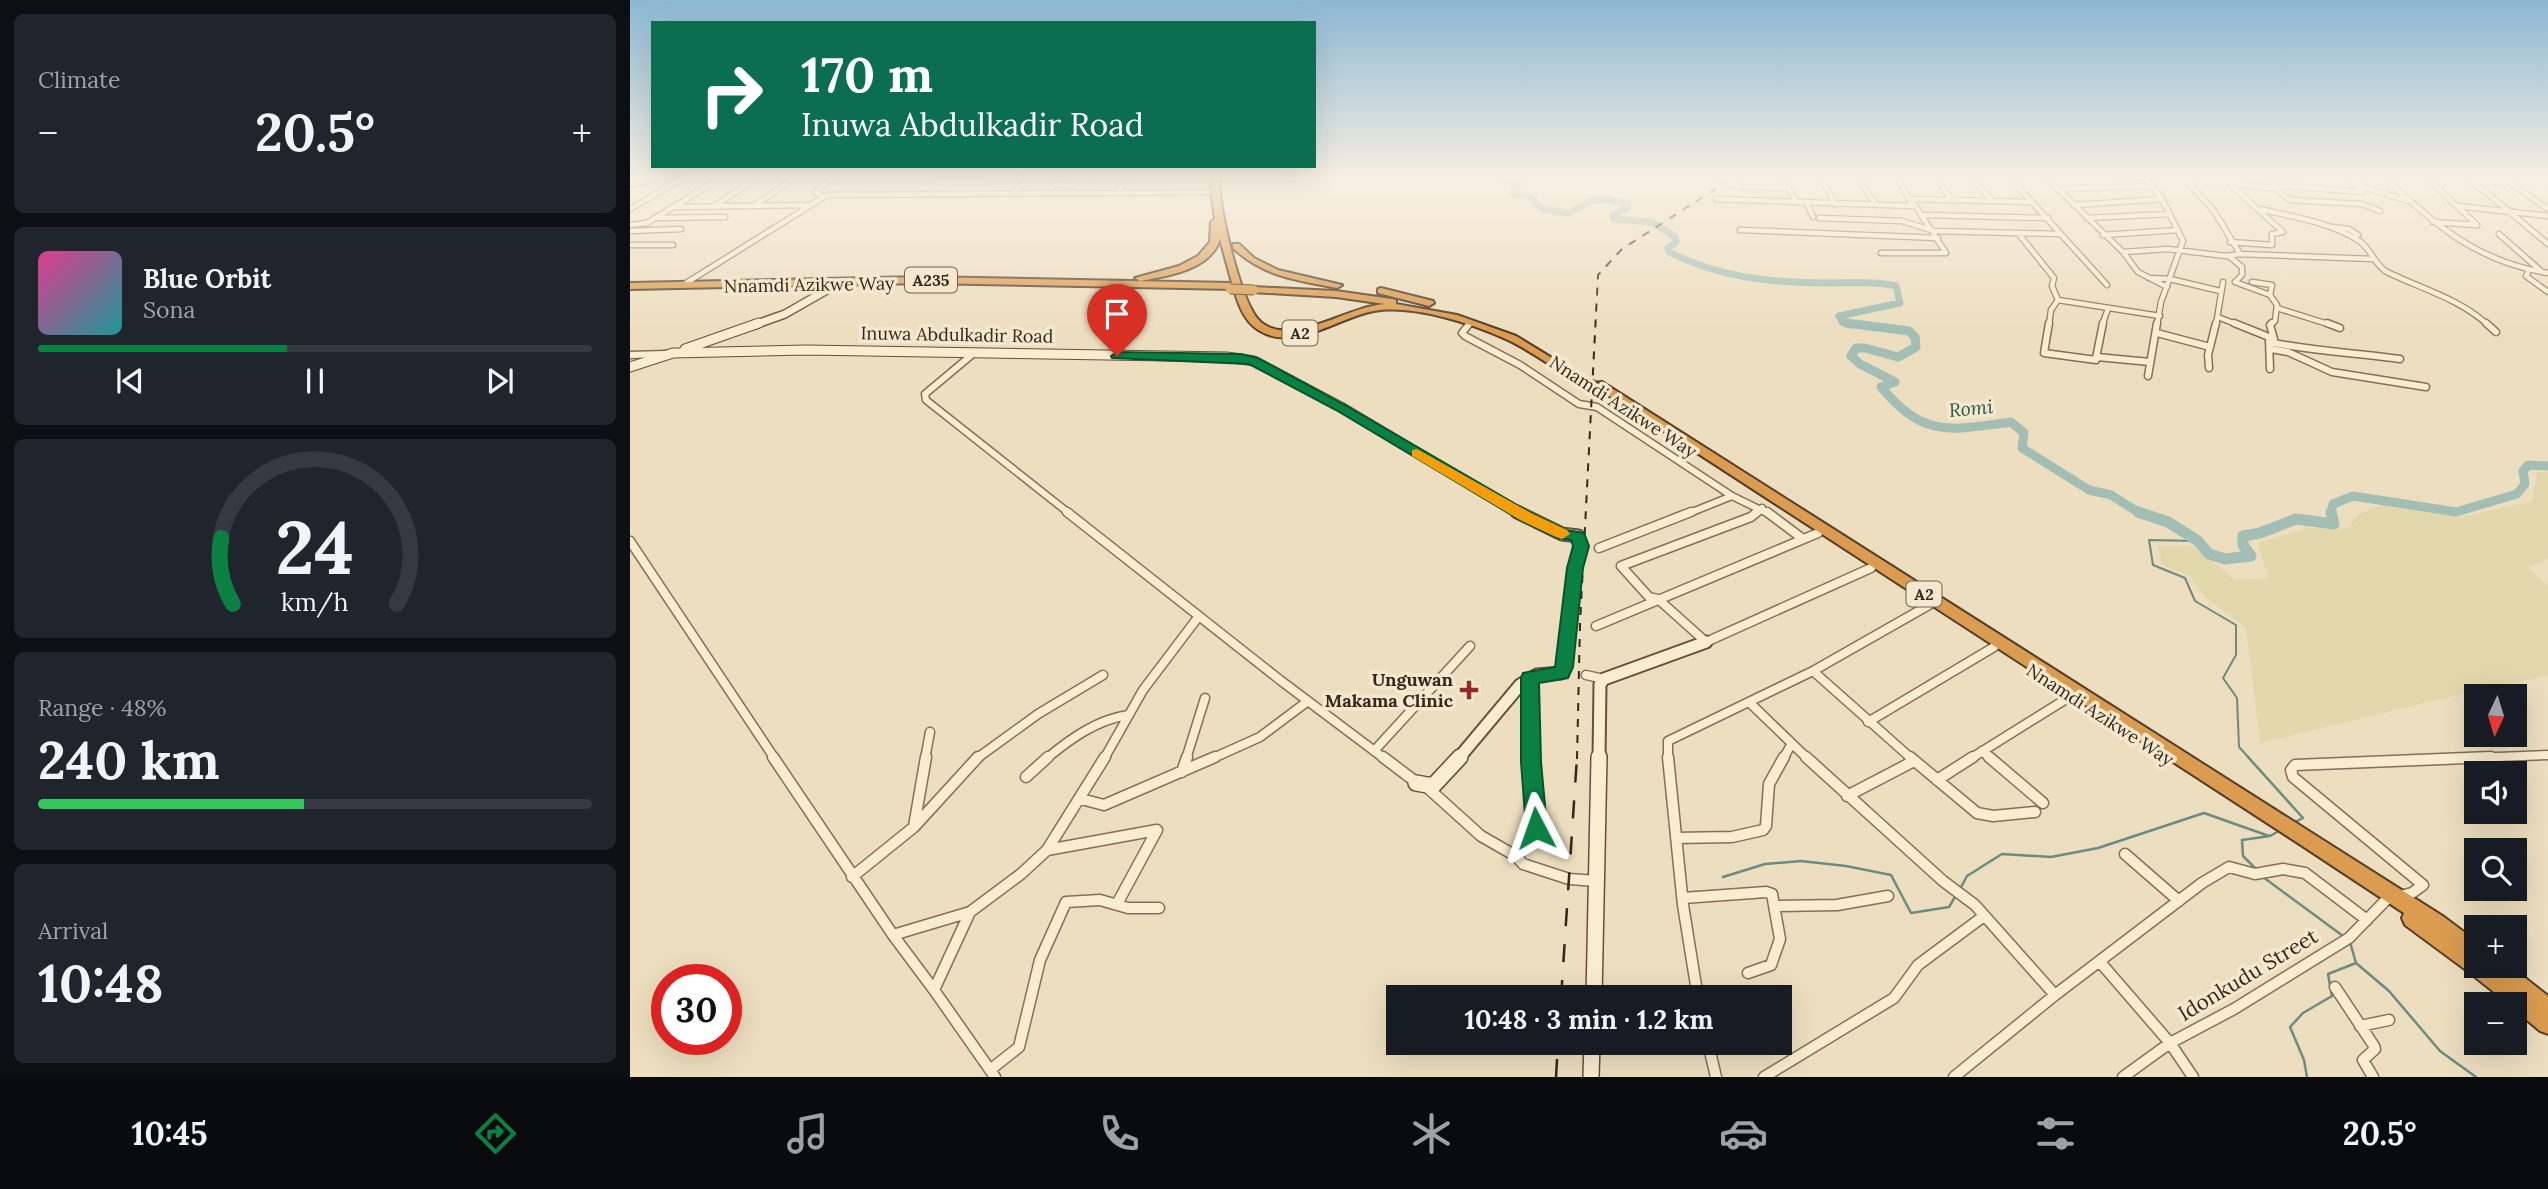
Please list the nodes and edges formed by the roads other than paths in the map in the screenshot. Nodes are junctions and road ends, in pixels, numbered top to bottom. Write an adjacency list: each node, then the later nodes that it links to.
1 (771, 229): 41 (street)
2 (1216, 229): 40 (highway)
3 (1222, 229): 56 (highway, A2)
4 (1231, 229): 27 (highway)
5 (1877, 229): 20 (street)
6 (1929, 229): 16 (street)
7 (2056, 229): 18 (street)
8 (2098, 229): 21 (street)
9 (2223, 229): 23 (street)
10 (2280, 229): 23 (street)
11 (2336, 229): 32 (street)
12 (2442, 229): 33 (street)
13 (2530, 229): 24 (street)
14 (1740, 230): 20 (street)
15 (2178, 230): 21 (street); 28 (street)
16 (1934, 231): 17 (street); 22 (street)
17 (2018, 233): 18 (street); 51 (street)
18 (2059, 234): 42 (street)
19 (2499, 234): 34 (street)
20 (1877, 235): 22 (street)
21 (2103, 235): 29 (street)
22 (1938, 238): 30 (street)
23 (2230, 242): 31 (street)
24 (2548, 244)
25 (673, 245): 26 (street)
26 (630, 246)
27 (1236, 246): 47 (highway); 56 (highway, A2)
28 (2180, 250): 29 (street); 31 (street); 36 (street)
29 (2123, 252): 35 (street)
30 (1881, 253)
31 (2233, 256): 32 (street); 50 (street)
32 (2373, 259): 58 (street)
33 (2528, 272): 34 (street); 49 (street)
34 (2545, 273)
35 (2149, 278): 36 (street); 43 (street)
36 (2170, 279): 43 (street); 48 (street)
37 (841, 282): 40 (highway, Nnamdi Azikwe Way / A235); 41 (highway, Nnamdi Azikwe Way / A235); 44 (highway, Nnamdi Azikwe Way / A235); 45 (highway, Nnamdi Azikwe Way / A235); 63 (street)
38 (2223, 282): 48 (street)
39 (2252, 282): 50 (street)
40 (1097, 283): 45 (highway, Nnamdi Azikwe Way / A235)
41 (683, 285): 44 (highway, Nnamdi Azikwe Way / A235)
42 (2107, 285)
43 (2167, 287): 54 (street)
44 (630, 288)
45 (1231, 288): 46 (highway, Nnamdi Azikwe Way / A235, bridge)
46 (1255, 288): 47 (highway, Nnamdi Azikwe Way / A235); 56 (highway, Nnamdi Azikwe Way / A235)
47 (1285, 290): 56 (highway, Nnamdi Azikwe Way / A235)
48 (2220, 291): 55 (street)
49 (2548, 292)
50 (2270, 295): 52 (street)
51 (2058, 300): 53 (street); 66 (street)
52 (2277, 308): 57 (street); 60 (street)
53 (2108, 309): 54 (street); 66 (street)
54 (2160, 316): 59 (street)
55 (2218, 317): 60 (street); 61 (street)
56 (1461, 318): 72 (highway, Nnamdi Azikwe Way / A2); 72 (highway, Nnamdi Azikwe Way / A2); 74 (street)
57 (2340, 328)
58 (2496, 332)
59 (2157, 333): 61 (street); 67 (street)
60 (2272, 340): 65 (street); 70 (street); 73 (street)
61 (2210, 347): 69 (street)
62 (974, 353): 63 (street, Inuwa Abdulkadir Road); 83 (street); 91 (street, Inuwa Abdulkadir Road)
63 (673, 354): 64 (street); 68 (street, Inuwa Abdulkadir Road)
64 (630, 355)
65 (2400, 359)
66 (2096, 360): 67 (street)
67 (2150, 362): 71 (street)
68 (630, 367)
69 (2209, 368)
70 (2270, 369)
71 (2148, 376)
72 (1594, 385): 76 (highway, Nnamdi Azikwe Way / A2)
73 (2426, 387)
74 (1732, 496): 75 (street); 79 (street)
75 (1762, 508): 77 (street); 81 (street)
76 (1828, 537): 77 (street); 80 (highway, Nnamdi Azikwe Way / A2); 122 (highway, Nnamdi Azikwe Way / A2)
77 (1803, 540): 81 (street)
78 (630, 541): 118 (street)
79 (1599, 548)
80 (1871, 568): 82 (highway, Nnamdi Azikwe Way / A2); 85 (street)
81 (1658, 599): 84 (street); 85 (street)
82 (1929, 605): 87 (highway, Nnamdi Azikwe Way / A2); 88 (street)
83 (1199, 616): 95 (street); 97 (street)
84 (1596, 626)
85 (1706, 642): 92 (street)
86 (1470, 646): 101 (street)
87 (1994, 647): 93 (highway, Nnamdi Azikwe Way / A2); 98 (street)
88 (1813, 671): 96 (street); 98 (street)
89 (1103, 675): 113 (street)
90 (1586, 675): 92 (street)
91 (1530, 678): 108 (street); 117 (street)
92 (1604, 679): 119 (street)
93 (2071, 696): 102 (street); 122 (highway, Nnamdi Azikwe Way / A2)
94 (1205, 698): 105 (street)
95 (1308, 701): 101 (street); 105 (street)
96 (1749, 702): 100 (street); 114 (street)
97 (1128, 716): 106 (street); 110 (street)
98 (1868, 722): 104 (street)
99 (930, 732): 113 (street)
100 (1791, 746): 109 (street); 114 (street)
101 (1374, 751): 108 (street)
102 (1982, 751): 107 (street); 111 (street)
103 (2548, 755): 122 (street, Idonkudu Street)
104 (1914, 761): 107 (street); 109 (street)
105 (1182, 772): 110 (street)
106 (1026, 777)
107 (1937, 780): 112 (street)
108 (1421, 784): 117 (street)
109 (1847, 796): 128 (street)
110 (1081, 799): 115 (street)
111 (2043, 803)
112 (2035, 812)
113 (914, 827): 118 (street)
114 (1676, 838): 121 (street)
115 (1047, 850): 124 (street); 127 (street)
116 (2124, 854): 123 (street)
117 (1516, 856): 119 (street)
118 (852, 877): 130 (street)
119 (1598, 881): 137 (street)
120 (1888, 896): 125 (street)
121 (1683, 898): 125 (street); 138 (street)
122 (2391, 898): 129 (street, Idonkudu Street); 131 (highway, Nnamdi Azikwe Way / A2); 132 (highway, Nnamdi Azikwe Way / A2)
123 (2179, 901): 129 (street); 133 (street)
124 (1117, 904): 126 (street); 149 (street)
125 (1775, 906): 134 (street)
126 (1159, 908)
127 (970, 912): 130 (street); 140 (street)
128 (1984, 916): 141 (street); 152 (street)
129 (2367, 920): 146 (street, Idonkudu Street)
130 (893, 934): 140 (street)
131 (2464, 945)
132 (2464, 955)
133 (2100, 962): 141 (street); 146 (street)
134 (1748, 973)
135 (2493, 978): 144 (highway, Nnamdi Azikwe Way / A2)
136 (2509, 978): 142 (highway)
137 (1594, 985)
138 (1696, 985)
139 (2335, 987): 145 (street)
140 (934, 990): 149 (street)
141 (2055, 995): 153 (street)
142 (2548, 1010)
143 (2389, 1020): 145 (street)
144 (2548, 1023)
145 (2360, 1026): 156 (street)
146 (2170, 1043): 154 (street, Idonkudu Street); 155 (street)
147 (1592, 1055): 150 (street)
148 (1711, 1055): 151 (street)
149 (992, 1073)
150 (1591, 1077)
151 (1716, 1077)
152 (1764, 1077)
153 (1954, 1077)
154 (2123, 1077)
155 (2193, 1077)
156 (2373, 1077)

